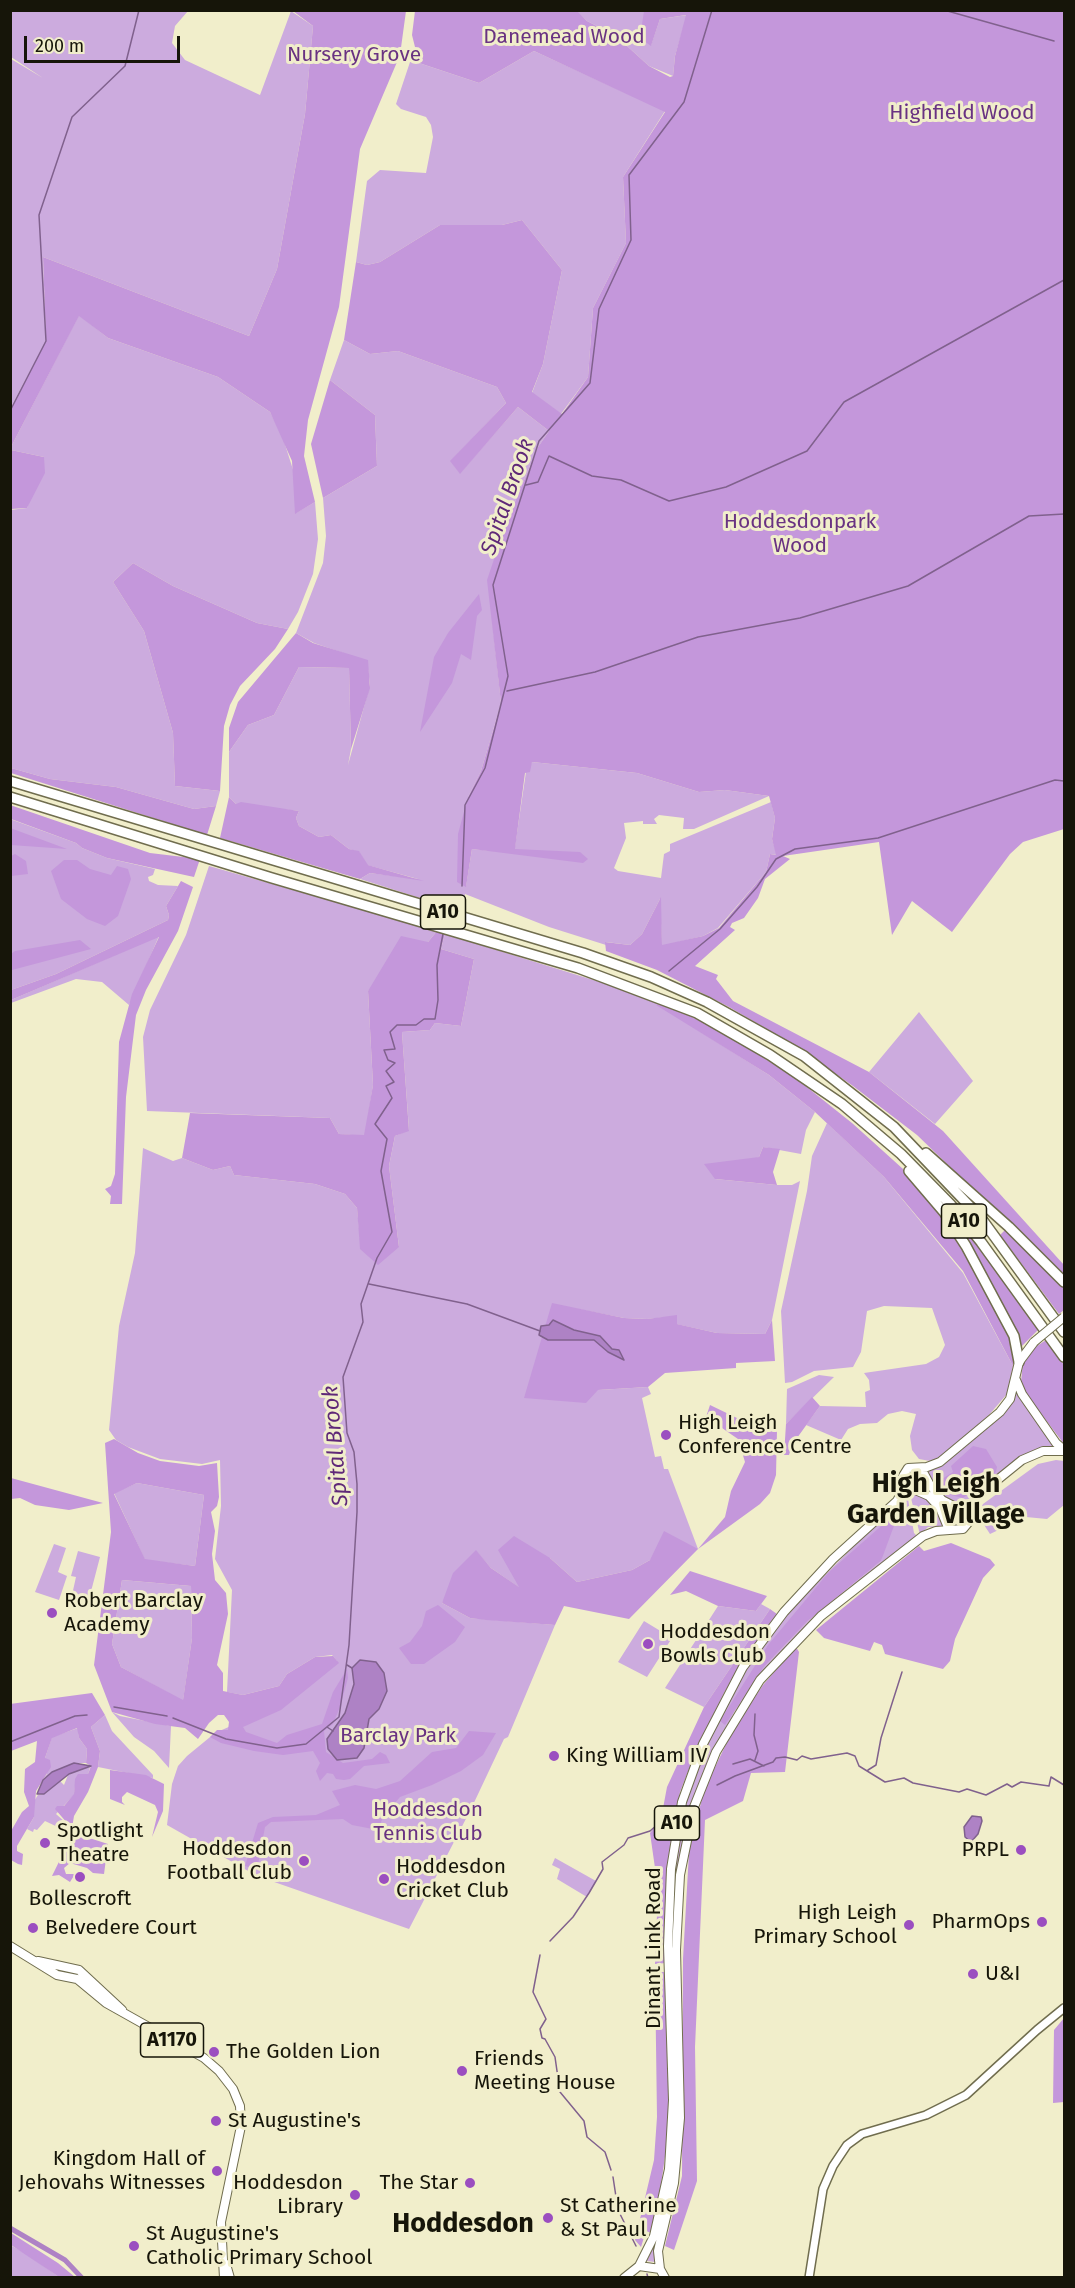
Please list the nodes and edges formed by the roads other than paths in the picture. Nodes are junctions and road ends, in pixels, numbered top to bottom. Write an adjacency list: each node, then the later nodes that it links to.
1 (10, 781): 4 (highway, A10)
2 (10, 797): 3 (highway, A10)
3 (843, 1104): 8 (highway, A10); 9 (highway)
4 (894, 1127): 5 (highway); 7 (highway, A10)
5 (1065, 1282)
6 (1065, 1317): 9 (main road, bridge)
7 (1065, 1332)
8 (1065, 1357)
9 (1019, 1362): 10 (main road)
10 (1015, 1379): 11 (main road); 12 (main road)
11 (1065, 1451): 14 (main road)
12 (921, 1468): 13 (main road, Dinant Link Road); 14 (main road)
13 (904, 1485): 15 (main road); 19 (main road, Dinant Link Road / A10)
14 (968, 1513): 15 (main road)
15 (949, 1530): 20 (main road, Dinant Link Road / A10)
16 (10, 1946): 18 (main road, A1170)
17 (1065, 2008): 25 (main road)
18 (221, 2252): 21 (main road, A1170); 22 (main road, A1170)
19 (639, 2266): 20 (main road); 23 (main road)
20 (660, 2269): 24 (main road)
21 (224, 2277)
22 (230, 2277)
23 (624, 2277)
24 (665, 2277)
25 (809, 2277)

